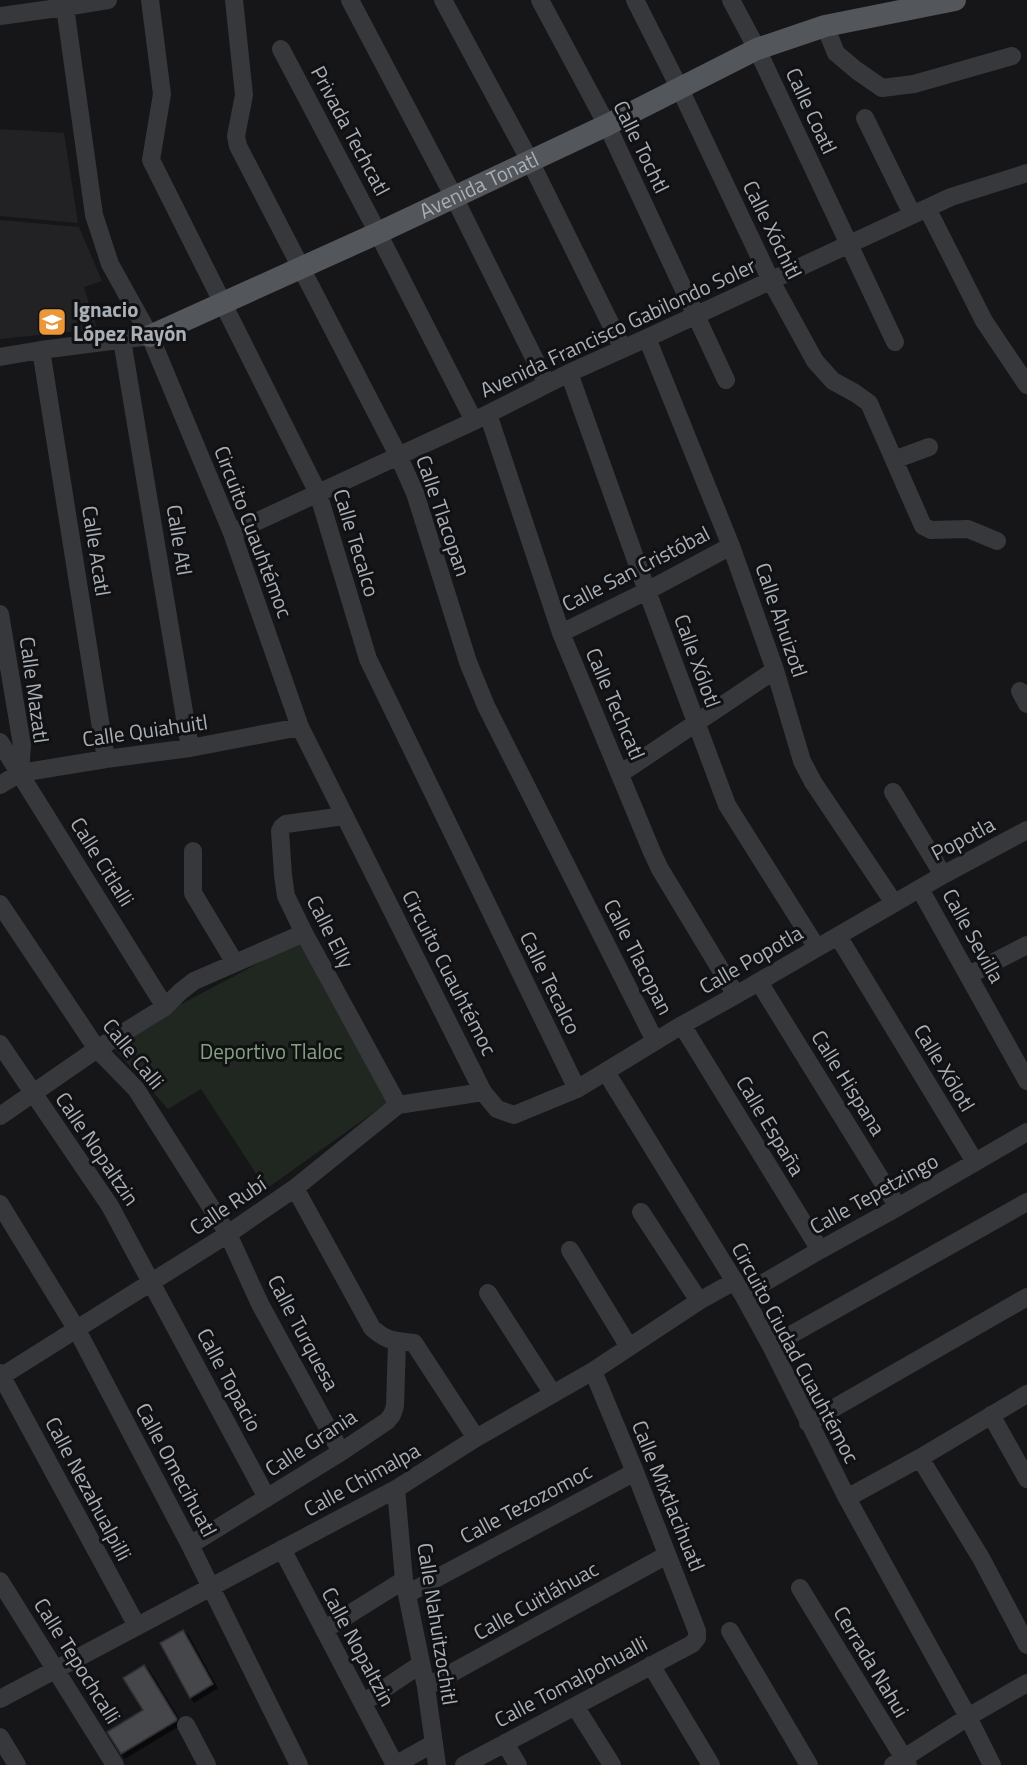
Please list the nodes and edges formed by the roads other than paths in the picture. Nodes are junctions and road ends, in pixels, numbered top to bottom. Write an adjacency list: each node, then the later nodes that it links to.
1 (108, 0): 10 (street)
2 (150, 0): 27 (street, Calle Tecalco)
3 (234, 0): 25 (street, Calle Tlacopan)
4 (350, 0): 21 (street)
5 (443, 0): 19 (street)
6 (540, 0): 18 (street, Calle Tochtl)
7 (635, 0): 16 (street, Calle Xóchitl)
8 (731, 0): 14 (street, Calle Coatl)
9 (955, 0): 12 (main road, Avenida Tonatl)
10 (64, 4): 11 (street); 29 (street, Circuito Cuauhtémoc)
11 (0, 16)
12 (825, 26): 14 (main road, Avenida Tonatl); 15 (street)
13 (281, 49): 23 (street, Privada Techcatl)
14 (757, 49): 16 (main road, Avenida Tonatl); 24 (street, Calle Coatl)
15 (1012, 56)
16 (680, 89): 18 (main road, Avenida Tonatl); 26 (street, Calle Xóchitl)
17 (865, 118): 22 (street)
18 (607, 125): 19 (main road, Avenida Tonatl); 28 (street, Calle Tochtl)
19 (530, 161): 21 (main road, Avenida Tonatl); 33 (street)
20 (1027, 173): 22 (street, Avenida Francisco Gabilondo Soler)
21 (454, 197): 23 (main road, Avenida Tonatl); 38 (street)
22 (919, 211): 24 (street, Avenida Francisco Gabilondo Soler); 39 (street)
23 (378, 233): 25 (main road, Avenida Tonatl); 40 (street, Calle Techcatl)
24 (848, 243): 26 (street, Avenida Francisco Gabilondo Soler); 32 (street, Calle Coatl)
25 (302, 268): 27 (main road, Avenida Tonatl); 42 (street, Calle Tlacopan)
26 (771, 281): 28 (street, Avenida Francisco Gabilondo Soler); 43 (street, Calle Xóchitl)
27 (222, 303): 29 (main road, Avenida Tonatl); 44 (street, Calle Tecalco)
28 (696, 315): 30 (street, Avenida Francisco Gabilondo Soler); 37 (street, Calle Tochtl)
29 (150, 336): 31 (street, Avenida Tonatl); 45 (street, Circuito Cuauhtémoc)
30 (647, 338): 33 (street, Avenida Francisco Gabilondo Soler); 47 (street, Calle Ahuizotl)
31 (122, 340): 34 (street, Avenida Tonatl); 55 (street, Calle Atl)
32 (895, 342)
33 (623, 349): 36 (street, Avenida Francisco Gabilondo Soler)
34 (42, 350): 35 (street, Avenida Tonatl); 56 (street, Calle Acatl)
35 (0, 357)
36 (568, 373): 38 (street, Avenida Francisco Gabilondo Soler); 48 (street, Calle Xólotl)
37 (726, 380)
38 (547, 384): 40 (street, Avenida Francisco Gabilondo Soler)
39 (1027, 385)
40 (481, 418): 42 (street, Avenida Francisco Gabilondo Soler); 50 (street, Calle Techcatl)
41 (929, 447): 43 (street)
42 (398, 455): 44 (street, Avenida Francisco Gabilondo Soler); 78 (street, Calle Tlacopan)
43 (894, 460): 46 (street, Calle Xóchitl)
44 (318, 493): 45 (street, Avenida Francisco Gabilondo Soler); 83 (street, Calle Tecalco)
45 (232, 533): 53 (street, Circuito Cuauhtémoc)
46 (997, 541)
47 (731, 546): 48 (street, Calle San Cristóbal); 51 (street, Calle Ahuizotl)
48 (647, 591): 50 (street, Calle San Cristóbal); 52 (street, Calle Xólotl)
49 (0, 614): 57 (street, Calle Mazatl)
50 (561, 633): 58 (street, Calle Techcatl)
51 (775, 670): 52 (street); 66 (street, Calle Ahuizotl)
52 (696, 723): 58 (street); 71 (street, Calle Xólotl)
53 (300, 727): 55 (street, Calle Quiahuitl); 61 (street, Circuito Cuauhtémoc)
54 (0, 742): 57 (street, Calle Citlalli)
55 (190, 748): 56 (street, Calle Quiahuitl)
56 (106, 759): 57 (street, Calle Quiahuitl)
57 (20, 773): 59 (street, Calle Quiahuitl); 76 (street, Calle Citlalli)
58 (621, 774): 75 (street, Calle Techcatl)
59 (0, 785)
60 (893, 792): 64 (street)
61 (344, 816): 68 (street, Calle Elly); 84 (street, Circuito Cuauhtémoc)
62 (1027, 830): 64 (street, Popotla)
63 (193, 851): 72 (street)
64 (943, 875): 65 (street, Popotla)
65 (920, 888): 66 (street, Calle Popotla); 73 (street, Calle Sevilla)
66 (894, 903): 69 (street, Calle Popotla)
67 (0, 904): 80 (street, Calle Calli)
68 (304, 933): 72 (street); 86 (street, Calle Elly)
69 (838, 936): 71 (street, Calle Popotla); 89 (street, Calle Xólotl)
70 (1027, 945): 73 (street)
71 (818, 948): 74 (street, Calle Popotla)
72 (235, 963): 76 (street)
73 (969, 975): 82 (street, Calle Sevilla)
74 (759, 982): 75 (street, Calle Popotla); 93 (street, Calle Hispana)
75 (736, 995): 77 (street, Calle Popotla)
76 (165, 1007): 80 (street)
77 (682, 1024): 78 (street, Calle Popotla); 97 (street, Calle España)
78 (655, 1041): 81 (street, Calle Popotla)
79 (0, 1044): 85 (street, Calle Nopaltzin)
80 (97, 1049): 85 (street); 95 (street, Calle Calli)
81 (606, 1072): 83 (street); 99 (street, Circuito Ciudad Cuauhtémoc)
82 (1025, 1072)
83 (577, 1089): 84 (street, Circuito Cuauhtémoc)
84 (483, 1092): 86 (street)
85 (33, 1093): 87 (street); 98 (street, Calle Nopaltzin)
86 (398, 1105): 90 (street, Calle Rubí)
87 (0, 1116)
88 (1027, 1132): 89 (street, Calle Tepetzingo)
89 (975, 1162): 93 (street, Calle Tepetzingo)
90 (295, 1188): 95 (street, Calle Rubí); 104 (street)
91 (1027, 1202): 105 (street)
92 (0, 1204): 103 (street, Calle Omecihuatl)
93 (898, 1208): 97 (street, Calle Tepetzingo)
94 (641, 1212): 102 (street)
95 (228, 1234): 98 (street, Calle Rubí); 114 (street, Calle Turquesa)
96 (570, 1250): 106 (street)
97 (820, 1250): 99 (street, Calle Tepetzingo)
98 (152, 1283): 103 (street, Calle Rubí); 119 (street, Calle Topacio)
99 (739, 1288): 102 (street, Calle Chimalpa); 105 (street, Circuito Ciudad Cuauhtémoc)
100 (489, 1293): 109 (street)
101 (1027, 1297): 112 (street)
102 (699, 1301): 106 (street, Calle Chimalpa)
103 (77, 1330): 108 (street, Calle Rubí); 121 (street, Calle Omecihuatl)
104 (397, 1342): 113 (street); 114 (street, Calle Grania)
105 (771, 1346): 112 (street, Circuito Ciudad Cuauhtémoc)
106 (629, 1347): 107 (street, Calle Chimalpa)
107 (592, 1371): 109 (street, Calle Chimalpa); 116 (street, Calle Mixtlacihuatl)
108 (1, 1375): 128 (street, Calle Nezahualpilli)
109 (554, 1394): 113 (street, Calle Chimalpa)
110 (1027, 1394): 111 (street)
111 (991, 1415): 115 (street); 117 (street)
112 (808, 1423): 120 (street, Circuito Ciudad Cuauhtémoc)
113 (476, 1438): 118 (street, Calle Chimalpa)
114 (341, 1452): 119 (street, Calle Grania)
115 (920, 1458): 120 (street); 132 (street)
116 (635, 1472): 123 (street, Calle Mixtlacihuatl); 126 (street, Calle Tezozomoc)
117 (1027, 1479)
118 (396, 1489): 122 (street, Calle Chimalpa); 126 (street, Calle Nahuitzochitl)
119 (267, 1498): 121 (street, Calle Grania)
120 (847, 1498): 141 (street, Circuito Ciudad Cuauhtémoc)
121 (190, 1545): 125 (street, Calle Omecihuatl)
122 (282, 1549): 125 (street, Calle Chimalpa); 129 (street, Calle Nopaltzin)
123 (667, 1555): 131 (street, Calle Mixtlacihuatl); 137 (street, Calle Cuitláhuac)
124 (0, 1581): 135 (street, Calle Tepochcalli)
125 (211, 1587): 128 (street, Calle Chimalpa); 150 (street, Calle Omecihuatl)
126 (406, 1587): 129 (street, Calle Tezozomoc); 133 (street, Calle Nahuitzochitl)
127 (800, 1588): 146 (street, Cerrada Nahui)
128 (137, 1626): 135 (street, Calle Chimalpa)
129 (324, 1630): 139 (street, Calle Nopaltzin)
130 (730, 1631): 157 (street)
131 (697, 1638): 134 (street, Calle Tomalpohualli)
132 (1027, 1645)
133 (421, 1664): 137 (street, Calle Nahuitzochitl); 139 (street)
134 (651, 1665): 140 (street, Calle Tomalpohualli); 156 (street)
135 (56, 1670): 138 (street, Calle Chimalpa); 148 (street, Calle Tepochcalli)
136 (1027, 1683): 141 (street)
137 (426, 1687): 144 (street, Calle Nahuitzochitl)
138 (0, 1700)
139 (363, 1703): 151 (street, Calle Nopaltzin)
140 (575, 1706): 145 (street, Calle Tomalpohualli); 155 (street)
141 (968, 1717): 146 (street); 158 (street, Circuito Ciudad Cuauhtémoc)
142 (186, 1725): 149 (street)
143 (0, 1737): 147 (street)
144 (434, 1743): 151 (street); 152 (street, Calle Nahuitzochitl)
145 (505, 1743): 153 (street, Calle Tomalpohualli); 154 (street)
146 (902, 1763)
147 (17, 1765)
148 (116, 1765)
149 (207, 1765)
150 (299, 1765)
151 (395, 1765)
152 (437, 1765)
153 (465, 1765)
154 (519, 1765)
155 (612, 1765)
156 (711, 1765)
157 (808, 1765)
158 (992, 1765)

